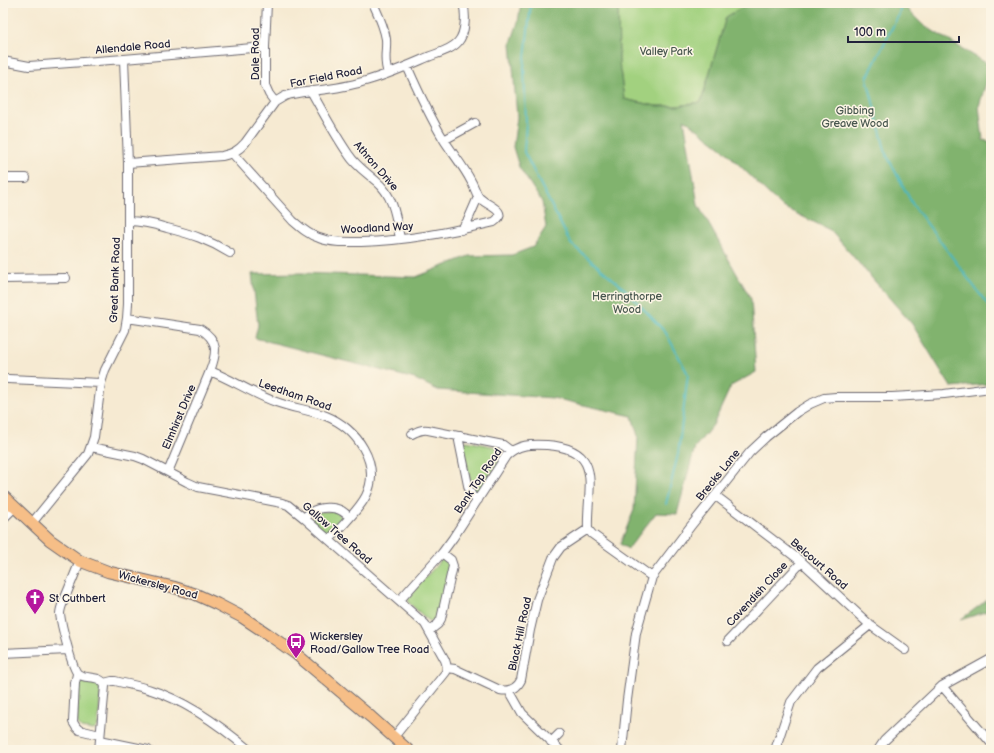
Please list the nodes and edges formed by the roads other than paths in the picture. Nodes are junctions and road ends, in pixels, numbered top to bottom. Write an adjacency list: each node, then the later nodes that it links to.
1 (267, 3): 4 (street, Dale Road)
2 (372, 3): 8 (street)
3 (463, 3): 7 (street, Far Field Road)
4 (265, 47): 5 (street, Allendale Road); 10 (street, Dale Road)
5 (124, 59): 6 (street, Allendale Road); 14 (street, Great Bank Road)
6 (3, 61)
7 (407, 66): 8 (street, Far Field Road); 12 (street)
8 (388, 73): 9 (street, Far Field Road)
9 (311, 91): 10 (street, Far Field Road); 20 (street, Athron Drive)
10 (275, 102): 13 (street)
11 (475, 123): 12 (street)
12 (444, 140): 17 (street)
13 (233, 154): 14 (street); 20 (street, Woodland Way)
14 (128, 163): 18 (street, Great Bank Road)
15 (3, 178): 16 (street)
16 (26, 178)
17 (478, 197): 19 (street); 19 (street, Woodland Way)
18 (128, 221): 21 (street); 24 (street, Great Bank Road)
19 (461, 230): 20 (street, Woodland Way)
20 (400, 239)
21 (230, 253)
22 (66, 278): 23 (street)
23 (3, 279)
24 (127, 318): 25 (street); 27 (street, Great Bank Road)
25 (210, 371): 33 (street, Elmhirst Drive); 39 (street, Leedham Road)
26 (8, 379): 27 (street)
27 (101, 383): 31 (street, Great Bank Road)
28 (991, 388): 35 (street, Brecks Lane)
29 (412, 434): 30 (street)
30 (460, 436): 32 (street); 36 (street)
31 (91, 447): 33 (street, Gallow Tree Road); 41 (street, Great Bank Road)
32 (511, 451): 36 (street, Bank Top Road); 42 (street, Bank Top Road)
33 (168, 472): 38 (street, Gallow Tree Road)
34 (3, 496): 37 (main road, Wickersley Road)
35 (716, 496): 46 (street, Belcourt Road); 47 (street, Brecks Lane)
36 (478, 500): 44 (street, Bank Top Road)
37 (14, 507): 40 (street); 41 (main road, Wickersley Road)
38 (304, 518): 39 (street); 43 (street, Gallow Tree Road)
39 (350, 518): 43 (street, Leedham Road)
40 (3, 519)
41 (32, 523): 45 (main road, Wickersley Road)
42 (588, 529): 47 (street); 60 (street, Black Hill Road)
43 (329, 540): 48 (street, Gallow Tree Road)
44 (442, 553): 48 (street, Bank Top Road); 50 (street)
45 (80, 560): 52 (street); 63 (main road, Wickersley Road)
46 (802, 562): 49 (street, Belcourt Road); 51 (street, Cavendish Close)
47 (652, 577): 71 (street, Brecks Lane)
48 (399, 601): 50 (street, Gallow Tree Road)
49 (870, 625): 53 (street, Belcourt Road); 72 (street)
50 (429, 630): 56 (street, Gallow Tree Road)
51 (728, 641)
52 (68, 650): 54 (street); 57 (street)
53 (905, 650)
54 (3, 653)
55 (991, 659): 59 (street)
56 (447, 668): 60 (street); 63 (street)
57 (77, 674): 58 (street); 62 (street)
58 (104, 683): 62 (street); 69 (street)
59 (942, 686): 65 (street); 73 (street)
60 (509, 690): 64 (street)
61 (559, 734): 64 (street)
62 (100, 738): 67 (street); 68 (street)
63 (394, 738): 70 (main road, Wickersley Road)
64 (551, 742): 66 (street)
65 (991, 743)
66 (559, 749)
67 (100, 750)
68 (148, 750)
69 (249, 750)
70 (408, 750)
71 (622, 750)
72 (775, 750)
73 (878, 750)

